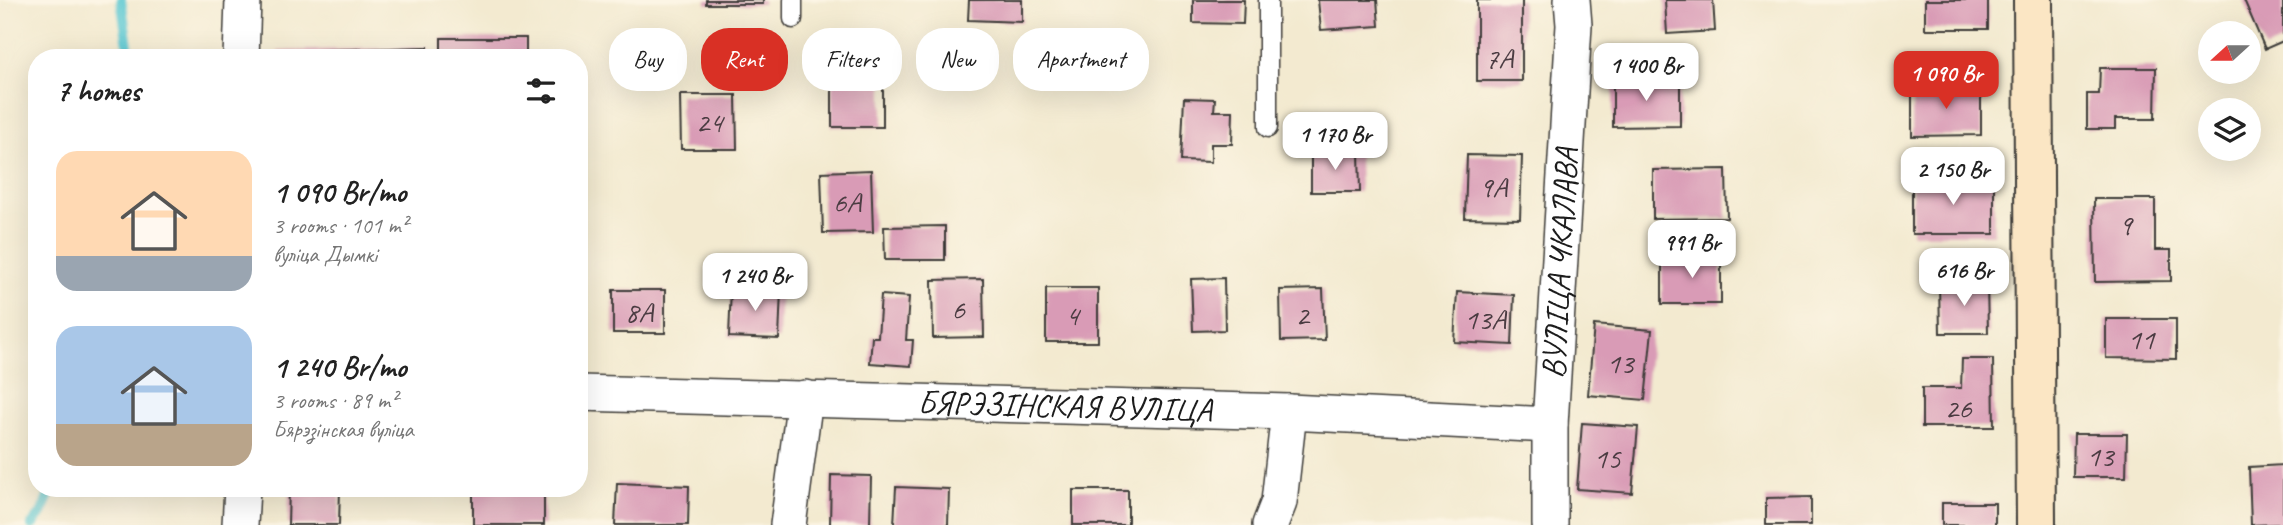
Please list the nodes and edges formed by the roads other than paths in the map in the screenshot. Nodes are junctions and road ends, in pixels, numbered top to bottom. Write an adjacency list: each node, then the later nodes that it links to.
1 (243, 0): 7 (street)
2 (793, 0): 6 (lane)
3 (1268, 0): 8 (lane)
4 (1572, 0): 12 (street, ВУЛІЦА ЧКАЛАВА)
5 (2033, 0): 16 (main road)
6 (793, 19)
7 (242, 49)
8 (1268, 128)
9 (588, 393): 10 (street, БЯРЭЗІНСКАЯ ВУЛІЦА)
10 (805, 398): 11 (street, БЯРЭЗІНСКАЯ ВУЛІЦА); 13 (street)
11 (1289, 412): 12 (street, БЯРЭЗІНСКАЯ ВУЛІЦА); 14 (street)
12 (1550, 425): 15 (street, ВУЛІЦА ЧКАЛАВА)
13 (788, 525)
14 (1270, 525)
15 (1550, 525)
16 (2036, 525)

